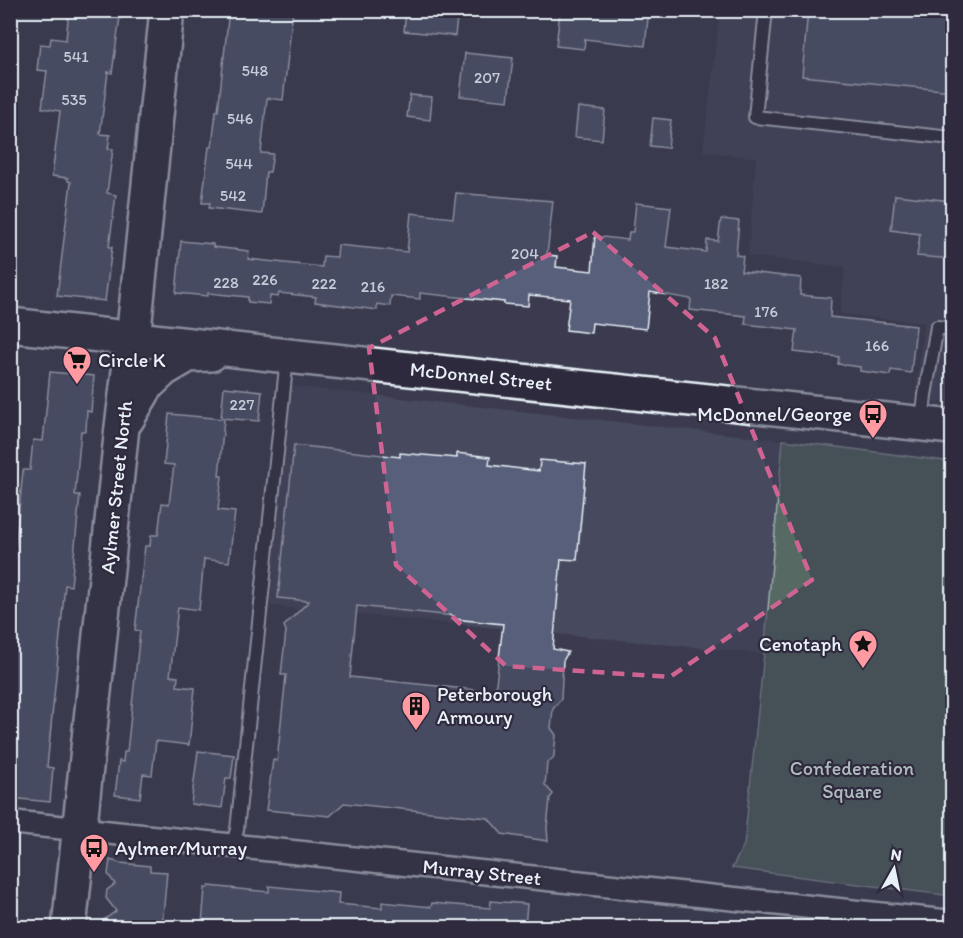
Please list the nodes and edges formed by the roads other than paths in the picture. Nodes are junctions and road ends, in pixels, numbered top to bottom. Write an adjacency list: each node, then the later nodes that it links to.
1 (167, 10): 6 (street, Aylmer Street North)
2 (766, 10): 3 (lane)
3 (952, 138)
4 (10, 325): 6 (street, McDonnel Street)
5 (952, 329): 9 (lane)
6 (133, 339): 7 (street, McDonnel Street); 10 (street, Aylmer Street North)
7 (255, 352): 8 (street, McDonnel Street); 10 (street)
8 (288, 356): 9 (street, McDonnel Street); 13 (lane)
9 (937, 425)
10 (122, 427): 12 (street, Aylmer Street North)
11 (10, 822): 12 (street, Murray Street)
12 (79, 829): 13 (street, Murray Street); 15 (street, Aylmer Street North)
13 (232, 846): 14 (street, Murray Street)
14 (952, 922)
15 (69, 927)

